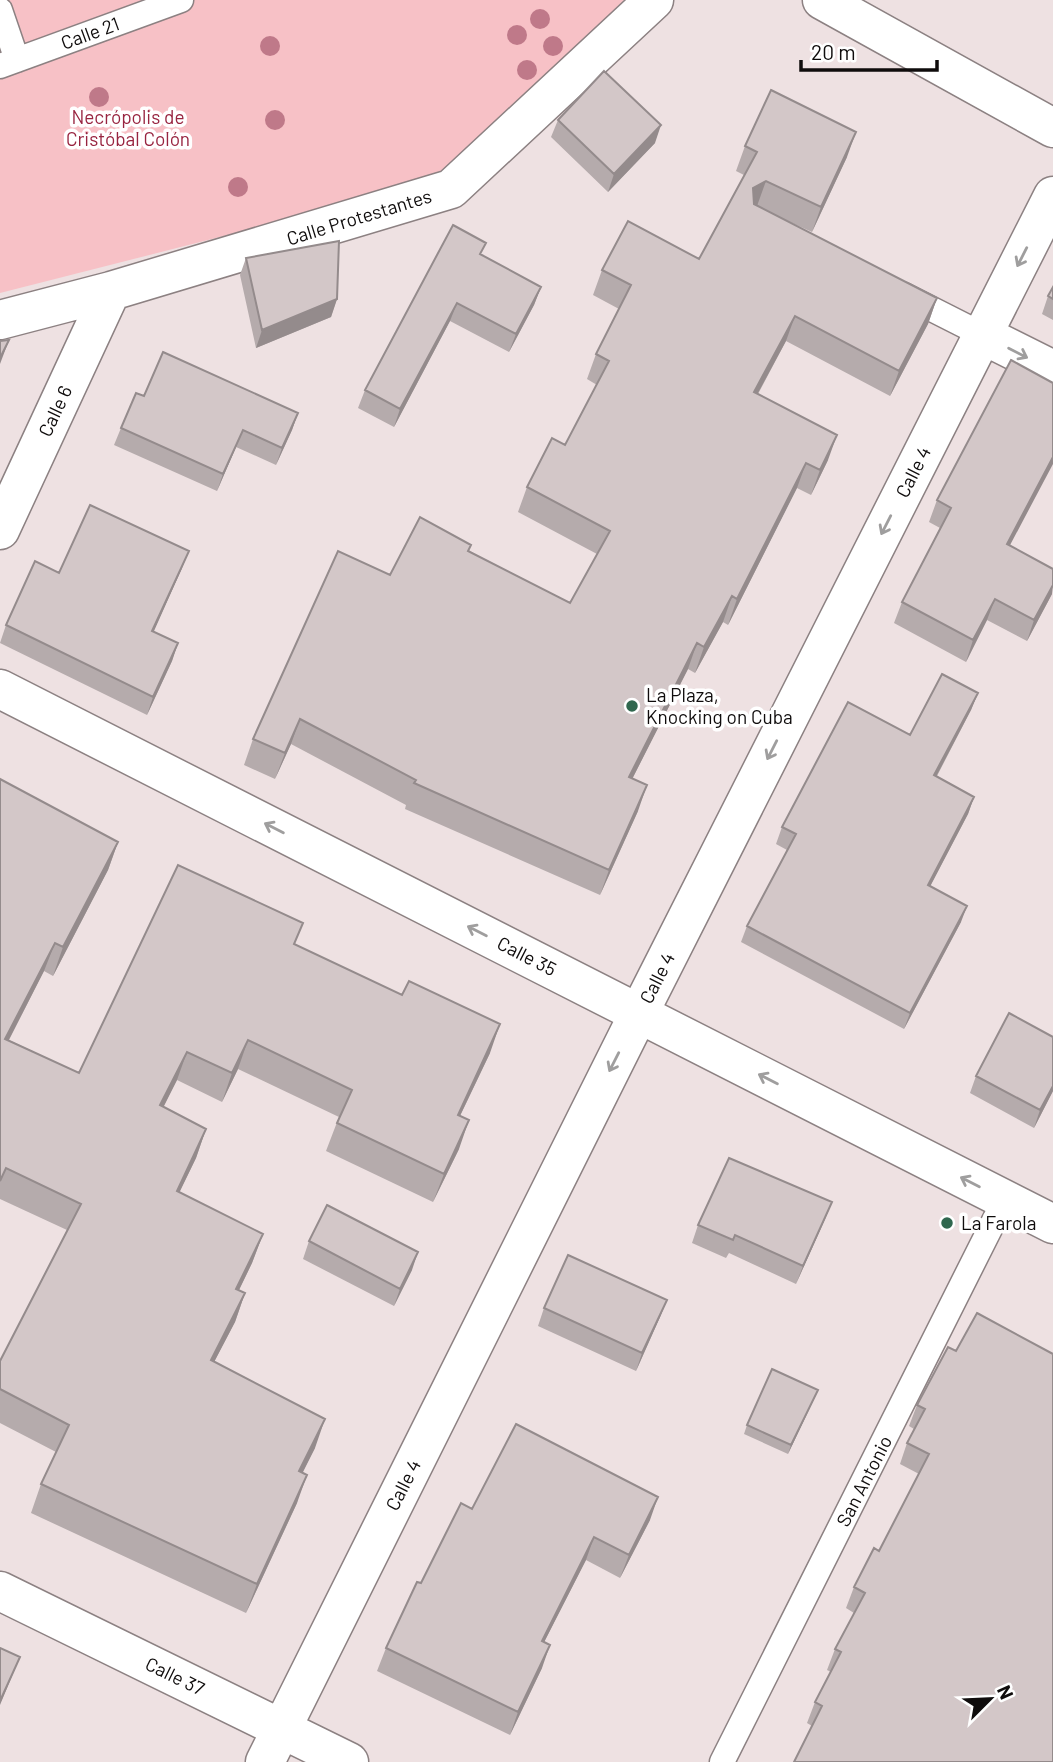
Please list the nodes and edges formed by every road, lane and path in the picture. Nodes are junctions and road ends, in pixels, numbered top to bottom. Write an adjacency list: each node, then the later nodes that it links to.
1 (181, 0): 5 (lane, Calle 21)
2 (654, 0): 9 (street, Calle Protestantes)
3 (822, 0): 6 (street)
4 (0, 10): 5 (lane)
5 (8, 63)
6 (1053, 128)
7 (1053, 196): 11 (street, Calle 4, one-way to 11)
8 (888, 287): 11 (lane)
9 (111, 291): 10 (street, Calle Protestantes); 13 (street, Calle 6)
10 (0, 320)
11 (983, 335): 12 (street, one-way to 12); 15 (street, Calle 4, one-way to 15)
12 (1053, 370)
13 (0, 530)
14 (0, 689): 15 (street, Calle 35, one-way to 14)
15 (639, 1013): 16 (street, Calle 35, one-way to 15); 19 (street, Calle 4, one-way to 19)
16 (1005, 1199): 17 (street, Calle 35); 22 (lane, San Antonio)
17 (1053, 1224)
18 (0, 1591): 19 (street, Calle 37)
19 (282, 1728): 20 (street, Calle 4); 21 (street, Calle 37)
20 (265, 1762)
21 (349, 1762)
22 (722, 1762)

